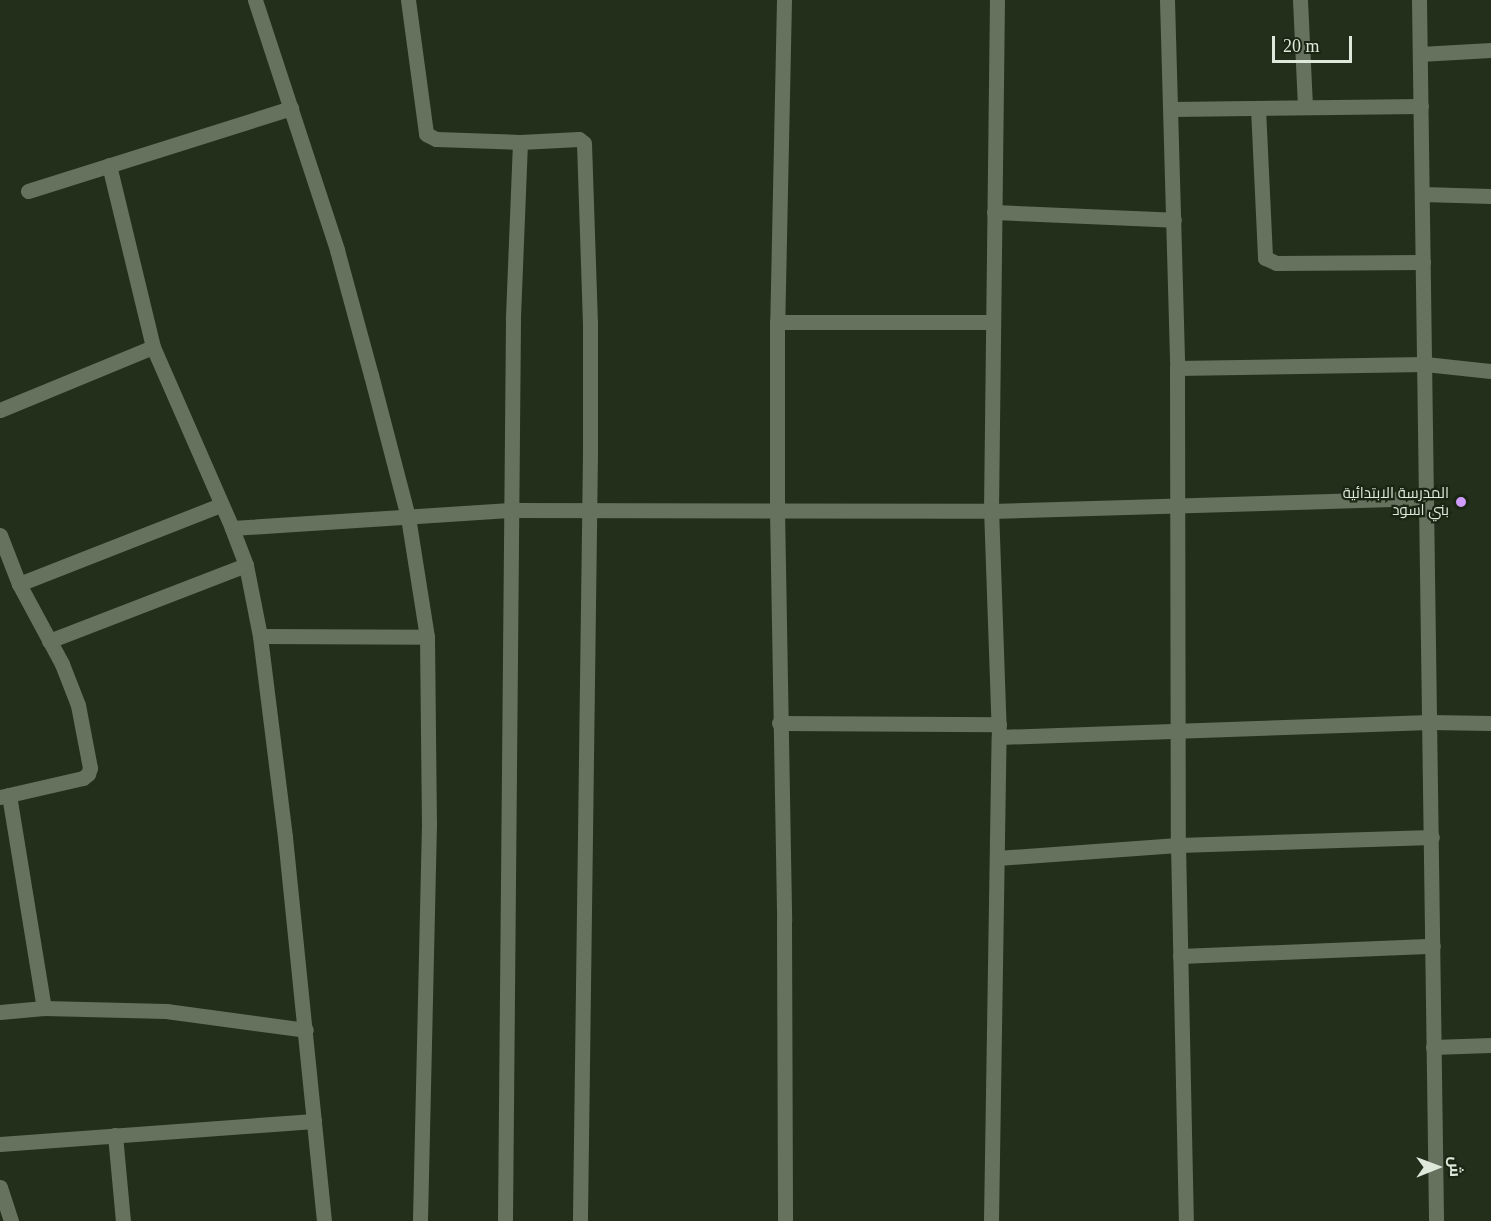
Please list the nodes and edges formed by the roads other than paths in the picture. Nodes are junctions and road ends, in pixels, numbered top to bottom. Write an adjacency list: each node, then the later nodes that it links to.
1 (255, 0): 12 (street)
2 (408, 0): 15 (street)
3 (784, 0): 23 (street)
4 (997, 0): 20 (street)
5 (1167, 0): 14 (street)
6 (1300, 0): 11 (street)
7 (1419, 0): 9 (street)
8 (1491, 50): 9 (street)
9 (1420, 54): 10 (street)
10 (1421, 106): 11 (street); 18 (street)
11 (1305, 107): 13 (street)
12 (291, 108): 16 (street); 37 (street)
13 (1258, 108): 14 (street); 22 (street)
14 (1171, 109): 21 (street)
15 (519, 142): 34 (street); 35 (street)
16 (109, 165): 17 (street); 25 (street)
17 (27, 191)
18 (1422, 194): 19 (street); 22 (street)
19 (1491, 196)
20 (994, 212): 21 (street); 24 (street)
21 (1174, 220): 27 (street)
22 (1423, 262): 26 (street)
23 (777, 322): 24 (street); 33 (street)
24 (992, 322): 36 (street)
25 (153, 347): 29 (street); 31 (street)
26 (1425, 364): 27 (street); 28 (street); 30 (street)
27 (1177, 368): 32 (street)
28 (1491, 371)
29 (0, 411)
30 (1425, 498): 32 (street); 45 (street)
31 (222, 505): 38 (street); 41 (street)
32 (1178, 507): 36 (street); 49 (street)
33 (777, 509): 35 (street); 36 (street); 46 (street)
34 (512, 510): 35 (street); 37 (street); 69 (street)
35 (589, 510): 70 (street)
36 (991, 511): 48 (street)
37 (408, 517): 38 (street); 43 (street)
38 (232, 528): 40 (street)
39 (0, 535): 41 (street)
40 (246, 565): 42 (street); 44 (street)
41 (19, 584): 44 (street)
42 (260, 636): 43 (street); 58 (street)
43 (427, 637): 68 (street)
44 (49, 641): 50 (street)
45 (1430, 722): 47 (street); 49 (street); 51 (street)
46 (779, 723): 48 (street); 71 (street)
47 (1491, 723)
48 (999, 731): 49 (street); 53 (street)
49 (1178, 732): 52 (street)
50 (4, 796): 56 (street)
51 (1432, 837): 52 (street); 54 (street)
52 (1178, 845): 53 (street); 55 (street)
53 (997, 858): 72 (street)
54 (1433, 946): 55 (street); 60 (street)
55 (1180, 956): 73 (street)
56 (44, 1008): 57 (street); 58 (street)
57 (0, 1012)
58 (306, 1030): 61 (street)
59 (1491, 1045): 60 (street)
60 (1433, 1047): 74 (street)
61 (314, 1121): 62 (street); 67 (street)
62 (115, 1135): 63 (street); 66 (street)
63 (0, 1144)
64 (0, 1187): 65 (street)
65 (11, 1221)
66 (123, 1221)
67 (324, 1221)
68 (420, 1221)
69 (505, 1221)
70 (580, 1221)
71 (785, 1221)
72 (991, 1221)
73 (1186, 1221)
74 (1436, 1221)

